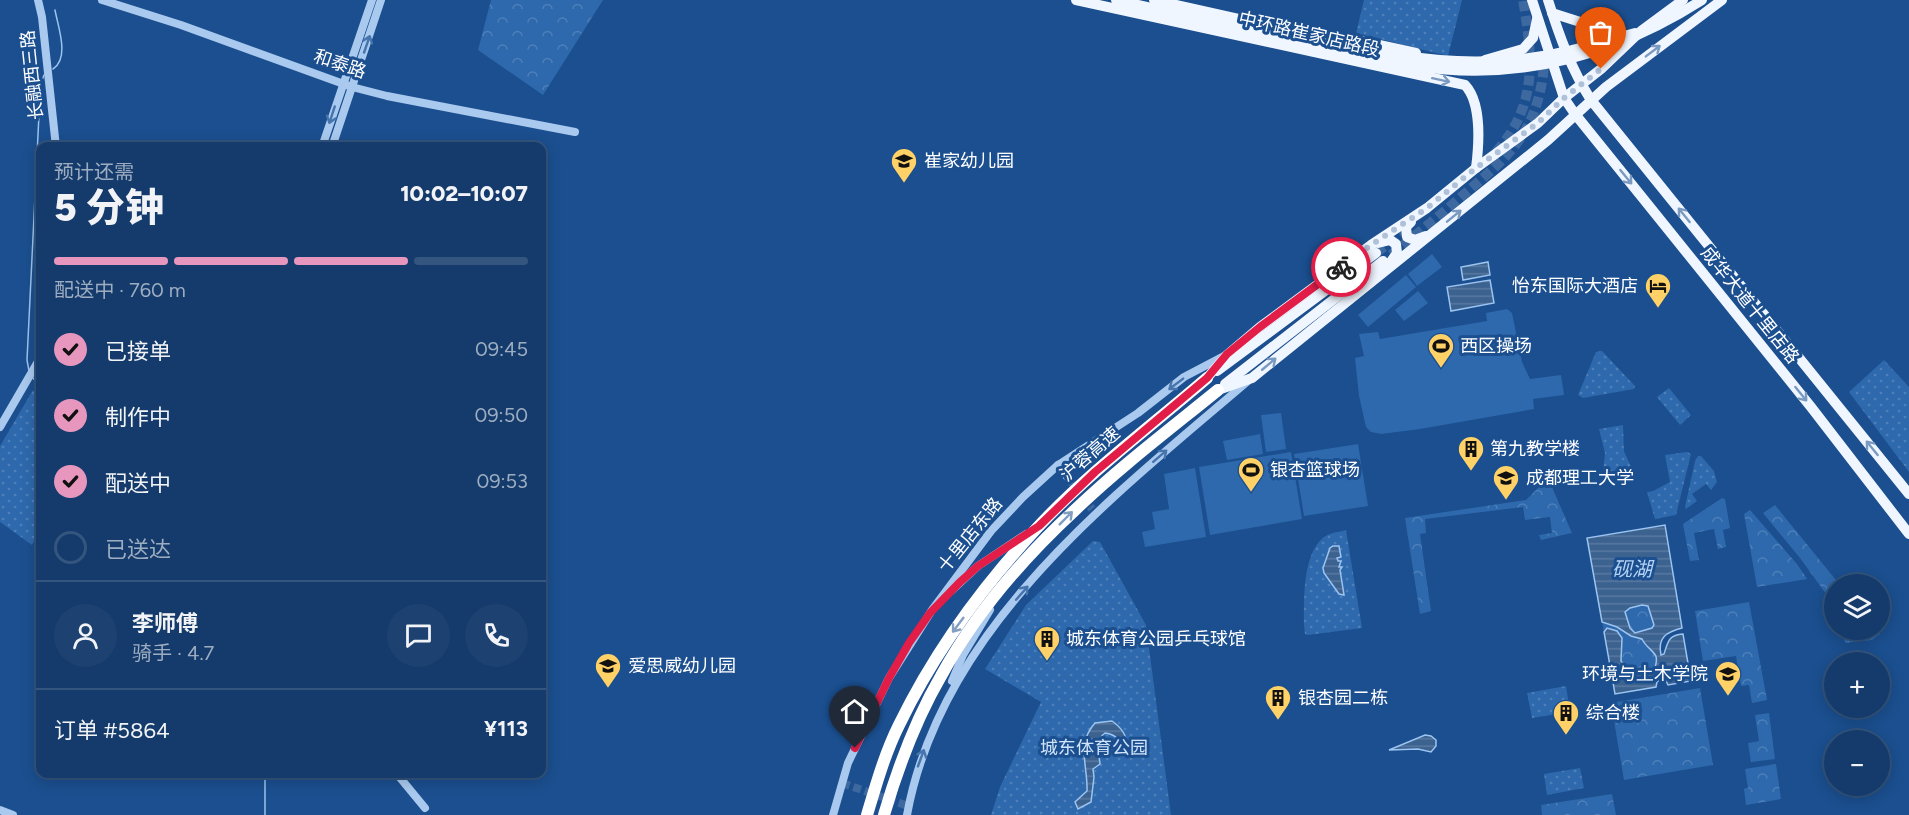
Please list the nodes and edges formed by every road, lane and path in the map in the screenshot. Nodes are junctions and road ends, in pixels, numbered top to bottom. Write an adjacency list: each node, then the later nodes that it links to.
1 (38, 0): 25 (street, 长融西三路)
2 (102, 0): 18 (street, 和泰路)
3 (372, 0): 18 (street)
4 (381, 0): 20 (street, one-way to 4)
5 (1076, 0): 30 (main road, 中环路崔家店路段, one-way to 30)
6 (1116, 0): 13 (main road, bridge)
7 (1154, 0): 12 (main road, bridge)
8 (1176, 0): 16 (main road, 中环路崔家店路段)
9 (1532, 0): 16 (main road, 成华大道十里店路)
10 (1548, 0): 15 (main road, 成华大道十里店路)
11 (1683, 0): 17 (main road)
12 (1691, 0)
13 (1702, 0)
14 (1722, 0): 22 (main road, one-way to 14)
15 (1552, 13): 17 (main road); 19 (main road, 成华大道十里店路)
16 (1537, 17): 21 (main road, 成华大道十里店路)
17 (1641, 31): 19 (main road)
18 (342, 84): 20 (street, 和泰路); 26 (street, one-way to 26)
19 (1581, 84): 21 (main road); 22 (main road, 成华大道十里店路)
20 (352, 87): 24 (street, 和泰路); 27 (street)
21 (1564, 98): 23 (main road, 成华大道十里店路); 30 (main road)
22 (1591, 100): 23 (main road); 28 (main road, 成华大道十里店路)
23 (1575, 114): 29 (main road, 成华大道十里店路); 32 (main road, one-way to 23)
24 (575, 132)
25 (55, 142)
26 (324, 142)
27 (334, 142)
28 (1627, 145): 29 (main road); 43 (main road, 成华大道十里店路, one-way to 28)
29 (1612, 160): 45 (main road, 成华大道十里店路, one-way to 45)
30 (1476, 168): 31 (main road)
31 (1427, 208): 32 (main road); 33 (main road)
32 (1438, 229): 34 (main road)
33 (1358, 254): 34 (main road); 35 (main road)
34 (1375, 279): 38 (main road, one-way to 34)
35 (1227, 354): 37 (main road); 41 (street, 十里店东路, one-way to 41)
36 (36, 365): 40 (street)
37 (1207, 378): 39 (main road); 44 (highway, 沪蓉高速)
38 (1252, 378): 39 (main road); 48 (street, one-way to 38)
39 (1218, 390): 46 (highway, 沪蓉高速, one-way to 39)
40 (0, 426)
41 (1058, 465): 42 (street); 47 (street, 十里店东路)
42 (1068, 478)
43 (1909, 494)
44 (1039, 526): 47 (street); 54 (highway, 沪蓉高速, one-way to 54)
45 (1909, 534)
46 (1018, 569): 48 (street); 55 (highway, 沪蓉高速)
47 (930, 613): 52 (street, 十里店东路)
48 (937, 717): 56 (street, one-way to 48)
49 (400, 778): 50 (street)
50 (425, 808)
51 (0, 810): 53 (street)
52 (833, 814)
53 (13, 815)
54 (867, 815)
55 (884, 815)
56 (907, 815)

